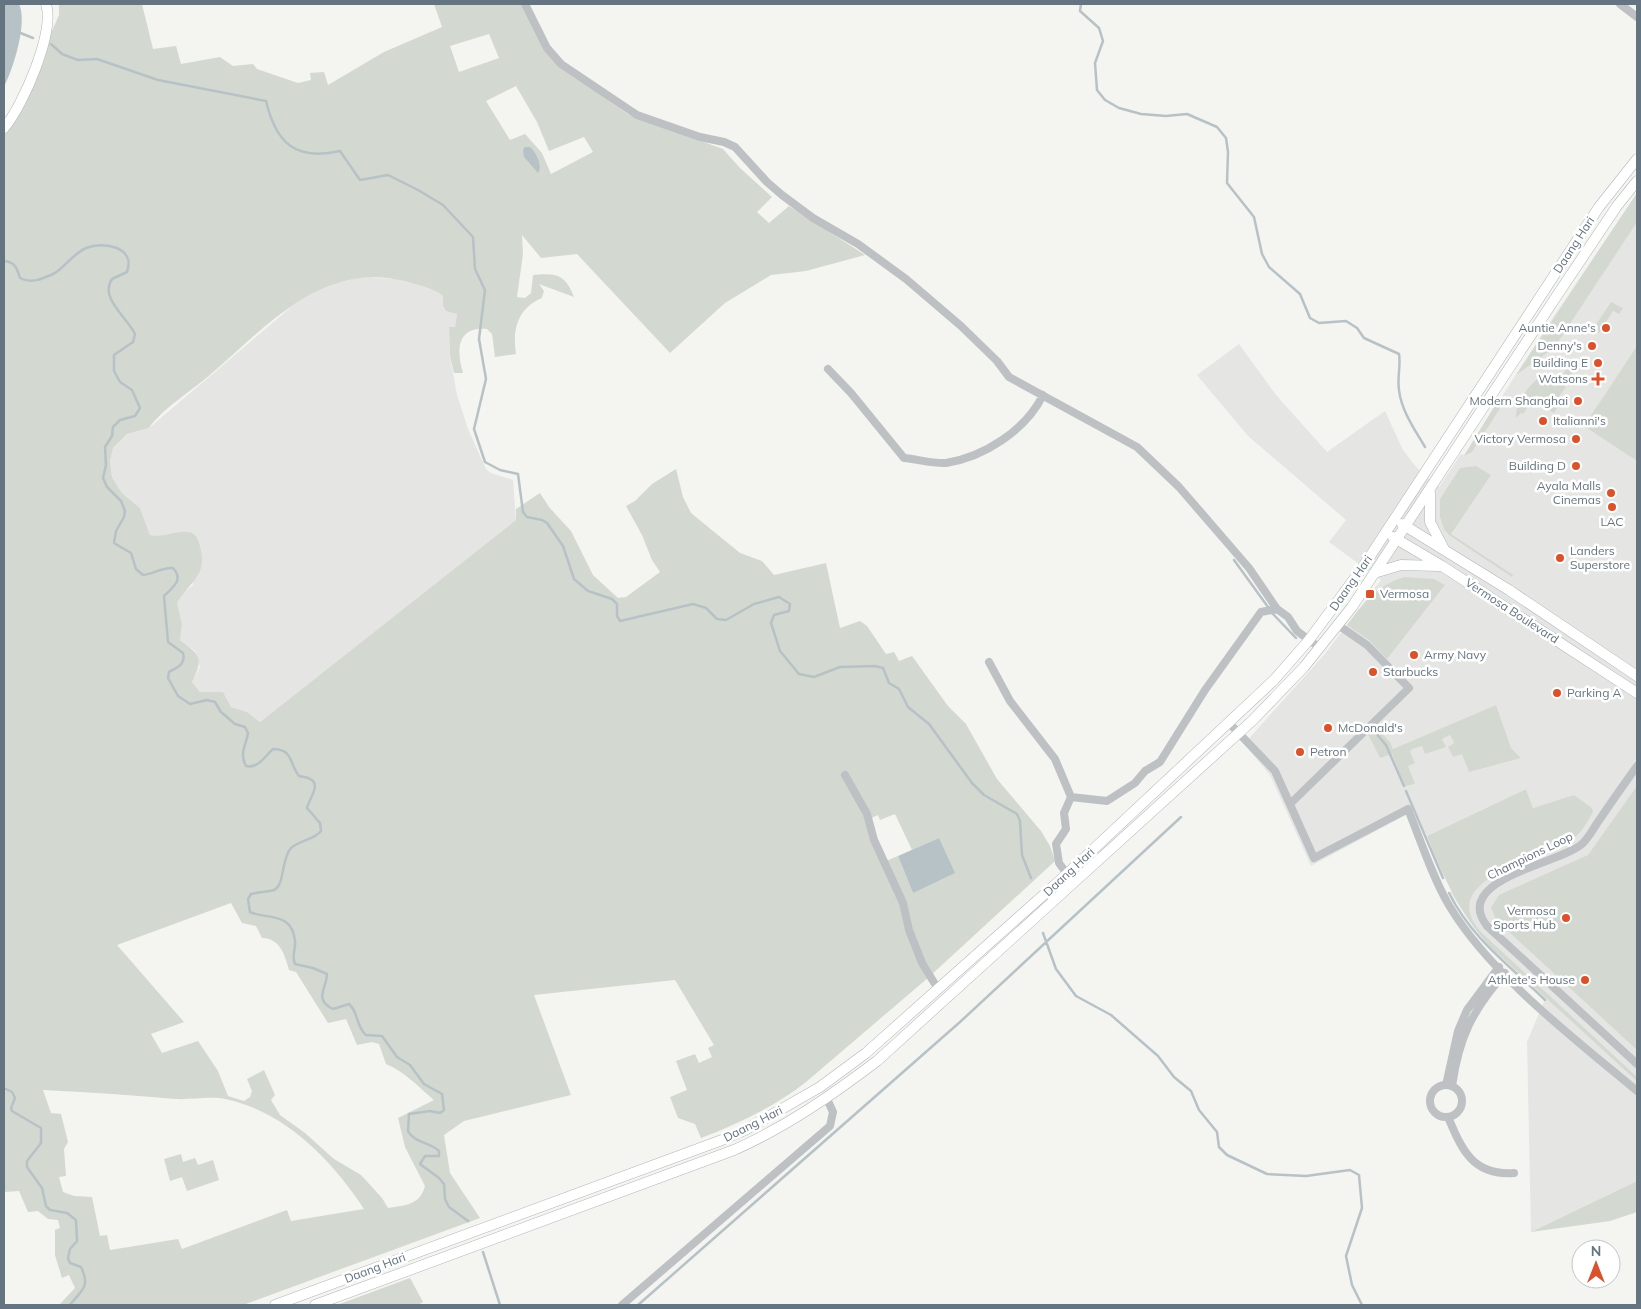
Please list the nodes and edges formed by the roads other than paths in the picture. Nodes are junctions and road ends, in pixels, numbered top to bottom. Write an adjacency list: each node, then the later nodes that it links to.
1 (46, 4): 5 (main road)
2 (525, 4): 9 (street)
3 (1620, 4): 4 (street)
4 (1637, 17)
5 (4, 128)
6 (1637, 159): 11 (main road, Daang Hari)
7 (1637, 181): 10 (main road, Daang Hari)
8 (828, 368): 9 (street)
9 (1043, 395): 18 (street)
10 (1431, 490): 12 (main road, Daang Hari); 15 (main road)
11 (1394, 519): 12 (main road, Vermosa Boulevard); 13 (main road, Daang Hari)
12 (1406, 526): 14 (main road, Daang Hari); 15 (main road, Vermosa Boulevard)
13 (1386, 532): 14 (main road, Vermosa Boulevard); 20 (main road, Daang Hari)
14 (1397, 539): 16 (main road, Vermosa Boulevard); 17 (main road, Daang Hari)
15 (1445, 550): 23 (main road, Vermosa Boulevard)
16 (1442, 566): 17 (main road); 24 (main road, Vermosa Boulevard)
17 (1374, 573): 19 (main road, Daang Hari)
18 (1277, 609): 20 (street); 29 (street)
19 (1338, 625): 21 (main road, Daang Hari); 30 (street)
20 (1309, 640): 21 (street); 25 (main road, Daang Hari)
21 (1320, 648): 26 (main road, Daang Hari)
22 (989, 662): 29 (street)
23 (1637, 676)
24 (1637, 693)
25 (1230, 724): 26 (street); 31 (main road, Daang Hari)
26 (1239, 733): 30 (street); 37 (main road, Daang Hari)
27 (1637, 766): 34 (street, Champions Loop)
28 (845, 775): 33 (street)
29 (1071, 797): 31 (street)
30 (1290, 804): 32 (street)
31 (1067, 874): 33 (main road, Daang Hari)
32 (1502, 970): 35 (street); 36 (street)
33 (938, 988): 40 (main road, Daang Hari)
34 (1637, 1064)
35 (1449, 1086): 38 (street); 38 (street)
36 (1637, 1091)
37 (827, 1099): 41 (main road, Daang Hari); 42 (street)
38 (1448, 1117): 39 (street)
39 (1514, 1173)
40 (278, 1305)
41 (315, 1305)
42 (622, 1305)

